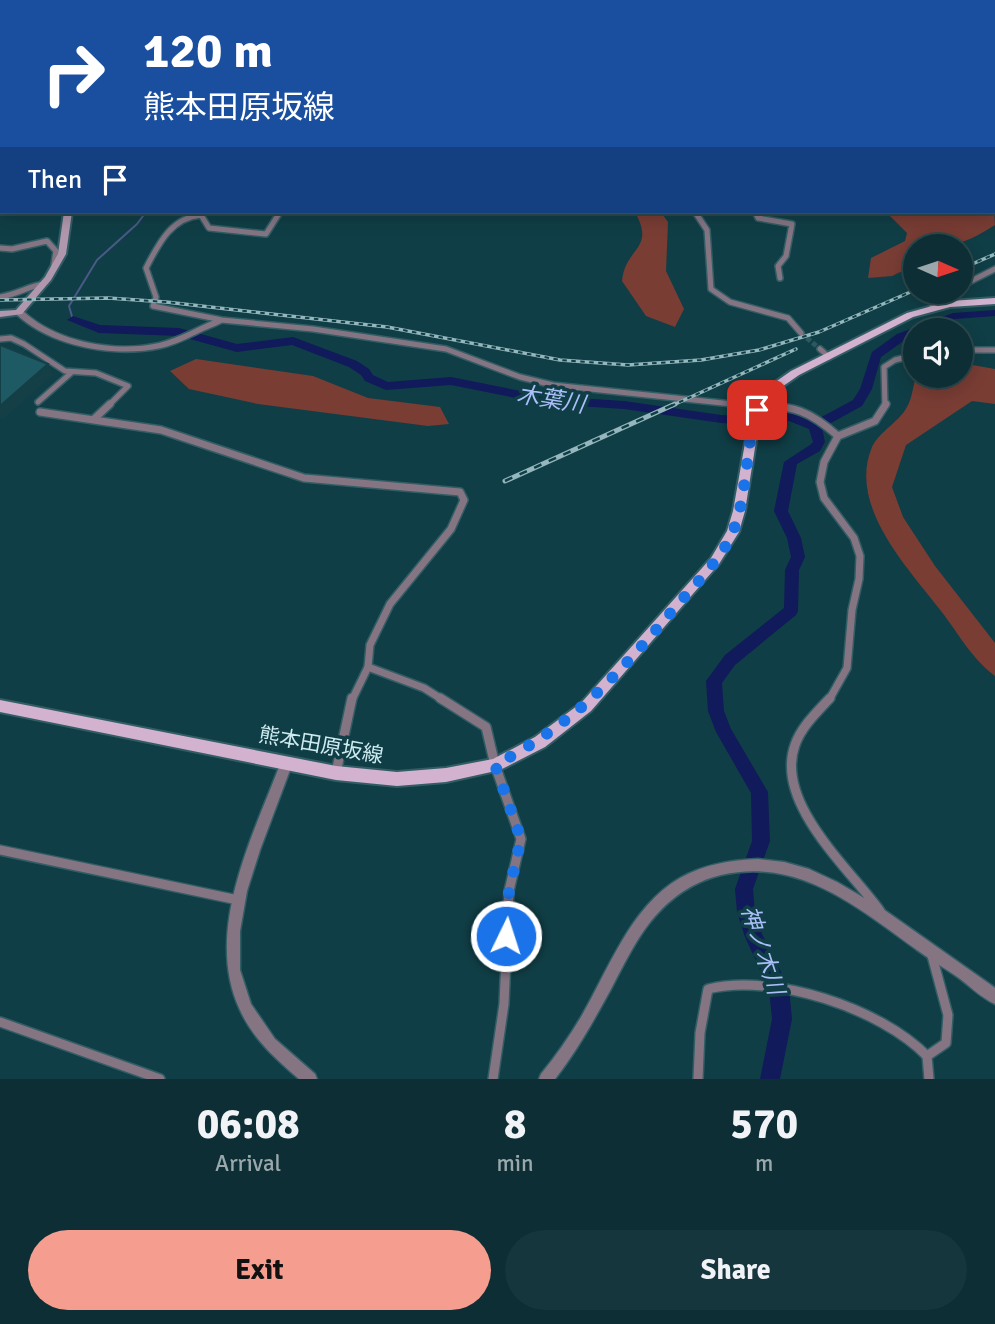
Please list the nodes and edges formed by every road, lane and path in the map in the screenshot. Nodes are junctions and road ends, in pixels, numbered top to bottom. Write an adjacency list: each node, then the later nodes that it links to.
1 (68, 214): 9 (main road)
2 (195, 214): 19 (street)
3 (195, 214): 4 (street)
4 (279, 214)
5 (696, 214): 20 (street)
6 (756, 214): 10 (street)
7 (0, 248): 9 (street)
8 (995, 269): 11 (street)
9 (53, 271): 12 (main road)
10 (780, 278)
11 (973, 280)
12 (43, 284): 13 (street); 17 (main road)
13 (0, 297)
14 (995, 302): 16 (main road)
15 (935, 304): 16 (street)
16 (931, 308): 25 (main road)
17 (19, 312): 18 (main road); 19 (street)
18 (0, 314)
19 (222, 320): 30 (street)
20 (801, 333)
21 (0, 339): 27 (street)
22 (820, 349): 25 (street)
23 (973, 350): 24 (street)
24 (995, 350)
25 (829, 357): 30 (main road)
26 (903, 358): 32 (street)
27 (72, 372): 28 (street); 31 (street)
28 (38, 402)
29 (40, 412): 31 (street)
30 (754, 418): 32 (street); 36 (main road, 熊本田原坂線)
31 (94, 419): 33 (street)
32 (838, 436): 40 (street)
33 (368, 667): 36 (street); 37 (street)
34 (1, 708): 35 (main road, 熊本田原坂線)
35 (286, 762): 37 (main road, 熊本田原坂線); 39 (street)
36 (495, 765): 37 (main road, 熊本田原坂線); 47 (street)
37 (337, 773)
38 (0, 850): 39 (street)
39 (238, 900): 46 (street)
40 (887, 920): 41 (street); 48 (street)
41 (931, 952): 42 (street); 44 (street)
42 (995, 997)
43 (0, 1022): 45 (street)
44 (927, 1056): 49 (street); 50 (street)
45 (160, 1079)
46 (310, 1079)
47 (493, 1079)
48 (546, 1079)
49 (698, 1079)
50 (929, 1079)

